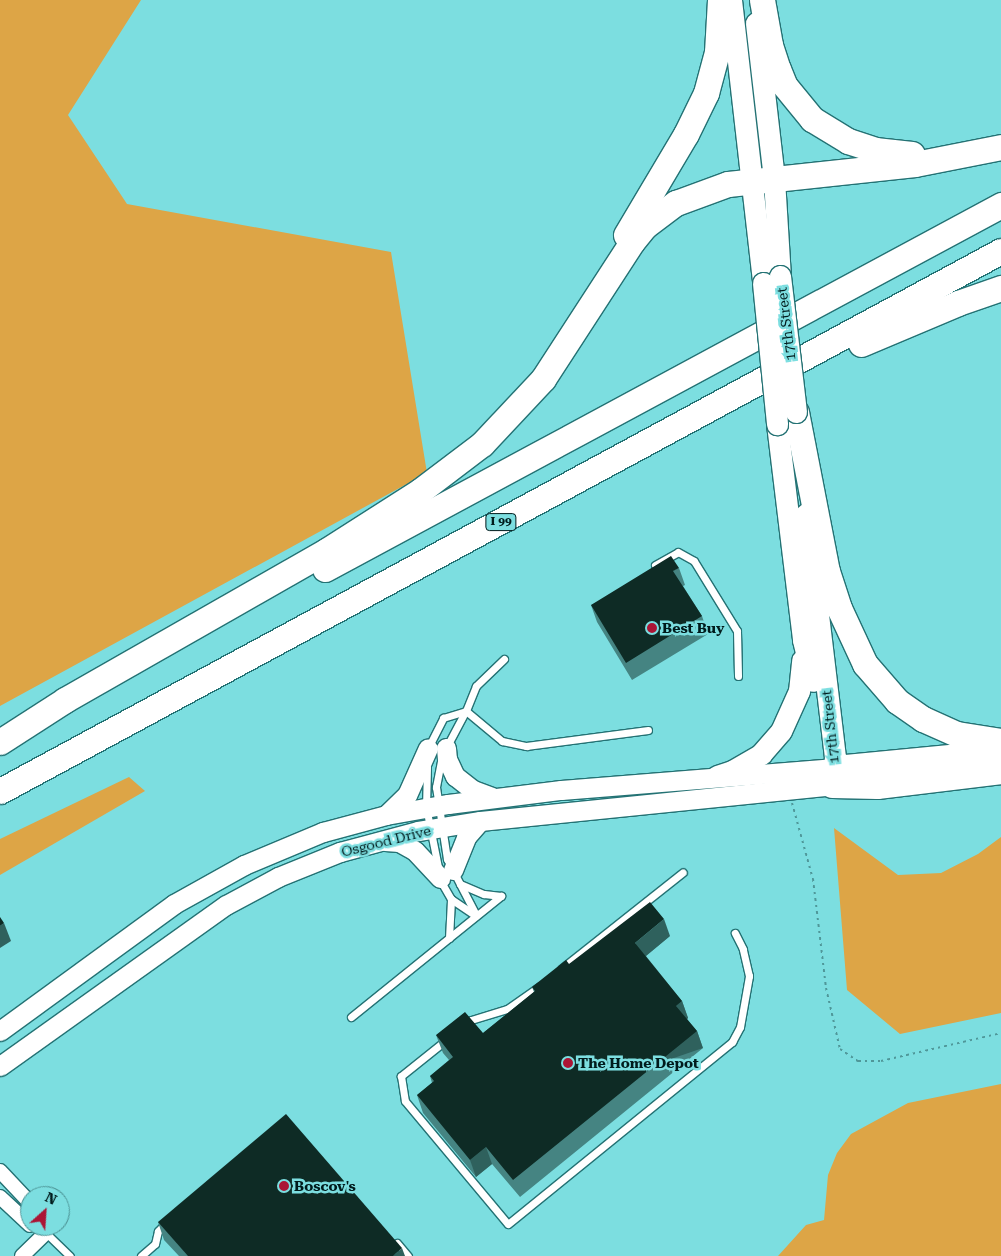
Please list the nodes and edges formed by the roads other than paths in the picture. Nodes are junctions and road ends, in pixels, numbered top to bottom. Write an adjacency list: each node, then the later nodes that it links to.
1 (720, 0): 11 (highway)
2 (732, 0): 7 (main road, 17th Street)
3 (753, 0): 7 (main road, 17th Street)
4 (762, 0): 6 (highway)
5 (1001, 147): 6 (highway)
6 (965, 154): 7 (highway)
7 (763, 180): 11 (highway); 12 (main road, 17th Street, bridge)
8 (1001, 205): 21 (highway)
9 (1001, 251): 13 (highway, I 99)
10 (1001, 288): 13 (highway)
11 (572, 335): 21 (highway)
12 (786, 418): 15 (main road, 17th Street); 20 (highway); 25 (main road, 17th Street)
13 (672, 430): 27 (highway, I 99)
14 (655, 565): 17 (lane)
15 (803, 640): 25 (main road, 17th Street); 26 (main road)
16 (504, 659): 18 (lane)
17 (738, 676)
18 (466, 711): 19 (lane); 22 (lane); 22 (lane)
19 (648, 730)
20 (1001, 741)
21 (0, 743)
22 (437, 748): 28 (main road); 29 (lane); 29 (lane); 30 (main road)
23 (1001, 752): 25 (highway)
24 (1001, 772): 25 (highway)
25 (830, 774): 26 (main road, Osgood Drive); 31 (main road, Osgood Drive)
26 (717, 776): 28 (main road, Osgood Drive)
27 (0, 791)
28 (495, 798): 29 (main road, Osgood Drive)
29 (432, 806): 30 (main road, Osgood Drive); 32 (lane); 32 (lane)
30 (386, 815): 44 (main road, Osgood Drive)
31 (480, 821): 32 (main road, Osgood Drive); 35 (main road)
32 (435, 828): 33 (main road, Osgood Drive); 35 (lane); 35 (lane)
33 (379, 840): 35 (main road); 46 (main road, Osgood Drive)
34 (683, 872): 40 (lane)
35 (451, 877): 36 (lane); 37 (lane); 37 (lane)
36 (450, 900): 37 (lane); 39 (lane)
37 (476, 916): 39 (lane)
38 (735, 933): 45 (lane)
39 (449, 938): 42 (lane)
40 (554, 974)
41 (547, 979): 43 (lane)
42 (351, 1016)
43 (459, 1030)
44 (0, 1031)
45 (452, 1036)
46 (0, 1066)
47 (0, 1171): 48 (street)
48 (20, 1192)
49 (0, 1197): 50 (street)
50 (20, 1215)
51 (174, 1215): 57 (lane)
52 (389, 1234): 58 (lane)
53 (39, 1236): 55 (street)
54 (50, 1236): 56 (lane)
55 (22, 1256)
56 (70, 1256)
57 (141, 1256)
58 (408, 1256)

